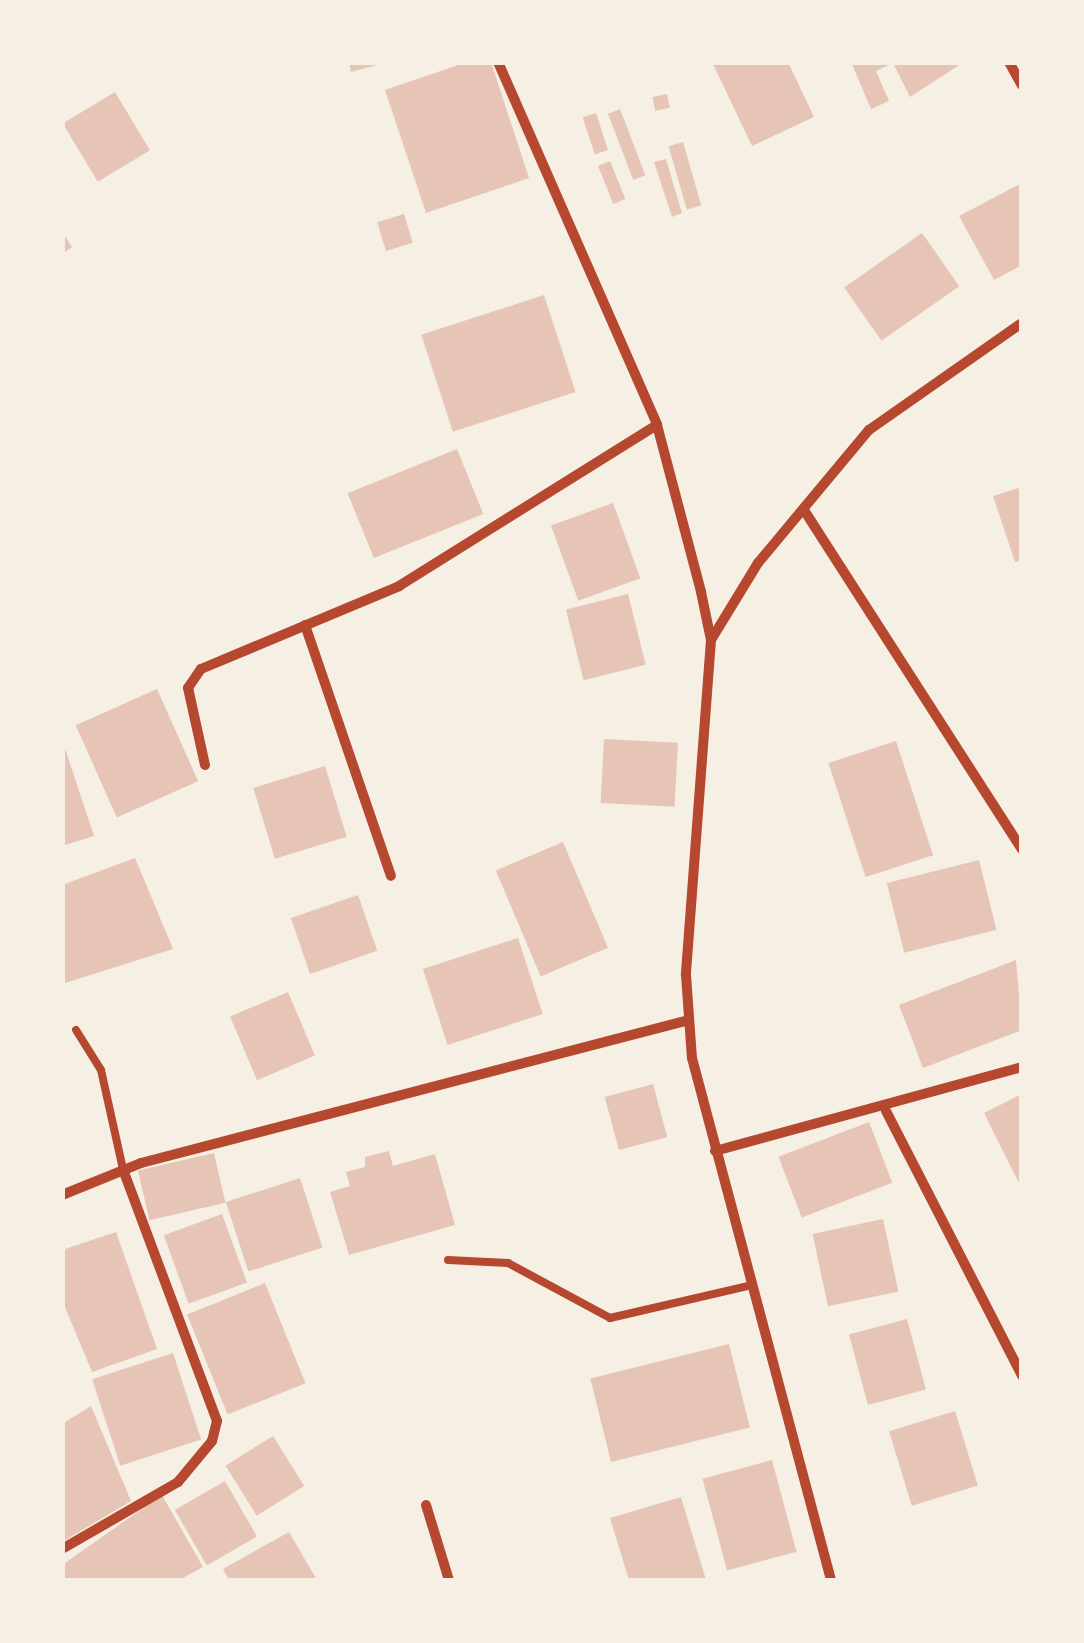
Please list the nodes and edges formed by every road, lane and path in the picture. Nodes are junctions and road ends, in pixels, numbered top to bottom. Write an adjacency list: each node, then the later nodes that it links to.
1 (498, 62): 5 (street)
2 (1009, 62): 3 (street)
3 (1022, 85)
4 (1022, 323): 6 (street)
5 (657, 426): 7 (street); 8 (street)
6 (804, 510): 8 (street); 10 (street)
7 (305, 626): 9 (street); 11 (street)
8 (710, 640): 12 (street)
9 (204, 765)
10 (1022, 849)
11 (391, 876)
12 (689, 1020): 16 (street); 17 (street)
13 (76, 1030): 17 (lane)
14 (1022, 1066): 15 (street)
15 (886, 1111): 16 (street); 21 (street)
16 (715, 1152): 20 (street)
17 (123, 1169): 18 (street); 23 (street)
18 (62, 1196)
19 (448, 1260): 20 (lane)
20 (747, 1286): 25 (street)
21 (1022, 1376)
22 (426, 1504): 24 (street)
23 (62, 1550)
24 (450, 1580)
25 (830, 1580)

